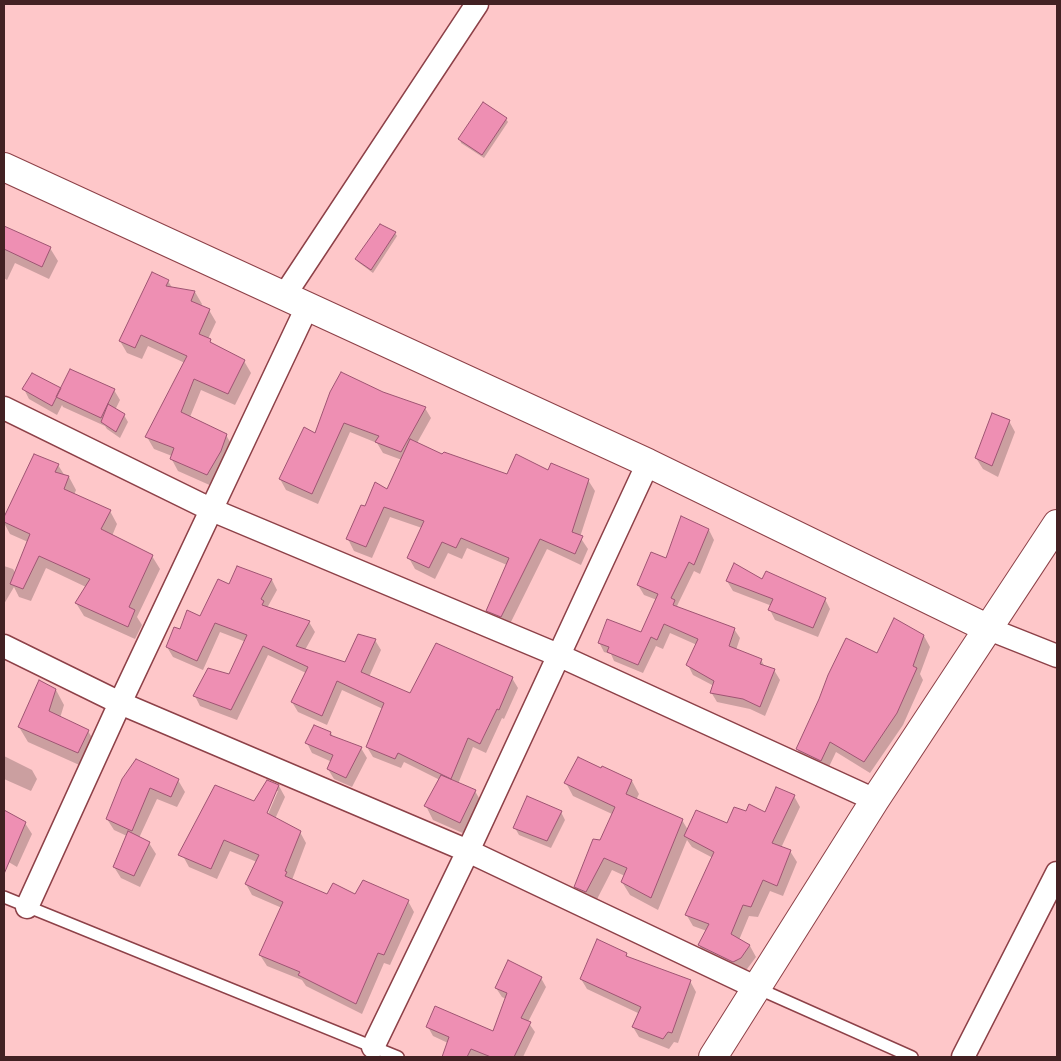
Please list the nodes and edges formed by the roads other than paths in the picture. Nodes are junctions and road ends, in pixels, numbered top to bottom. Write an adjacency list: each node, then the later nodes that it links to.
1 (477, 4): 3 (street)
2 (4, 167): 3 (street)
3 (296, 301): 5 (street); 6 (street)
4 (4, 408): 6 (street)
5 (648, 463): 8 (street); 10 (street)
6 (212, 510): 10 (street); 12 (street)
7 (1057, 524): 8 (street)
8 (989, 629): 11 (street); 13 (street)
9 (4, 646): 12 (street)
10 (558, 655): 13 (street); 14 (street)
11 (1057, 656)
12 (120, 704): 14 (street); 17 (street)
13 (875, 800): 18 (street)
14 (468, 851): 18 (street); 19 (street)
15 (1057, 873): 23 (street)
16 (4, 897): 17 (lane)
17 (27, 907): 19 (lane)
18 (757, 988): 21 (street); 22 (lane)
19 (373, 1047): 20 (lane)
20 (398, 1057)
21 (713, 1057)
22 (912, 1057)
23 (963, 1057)

